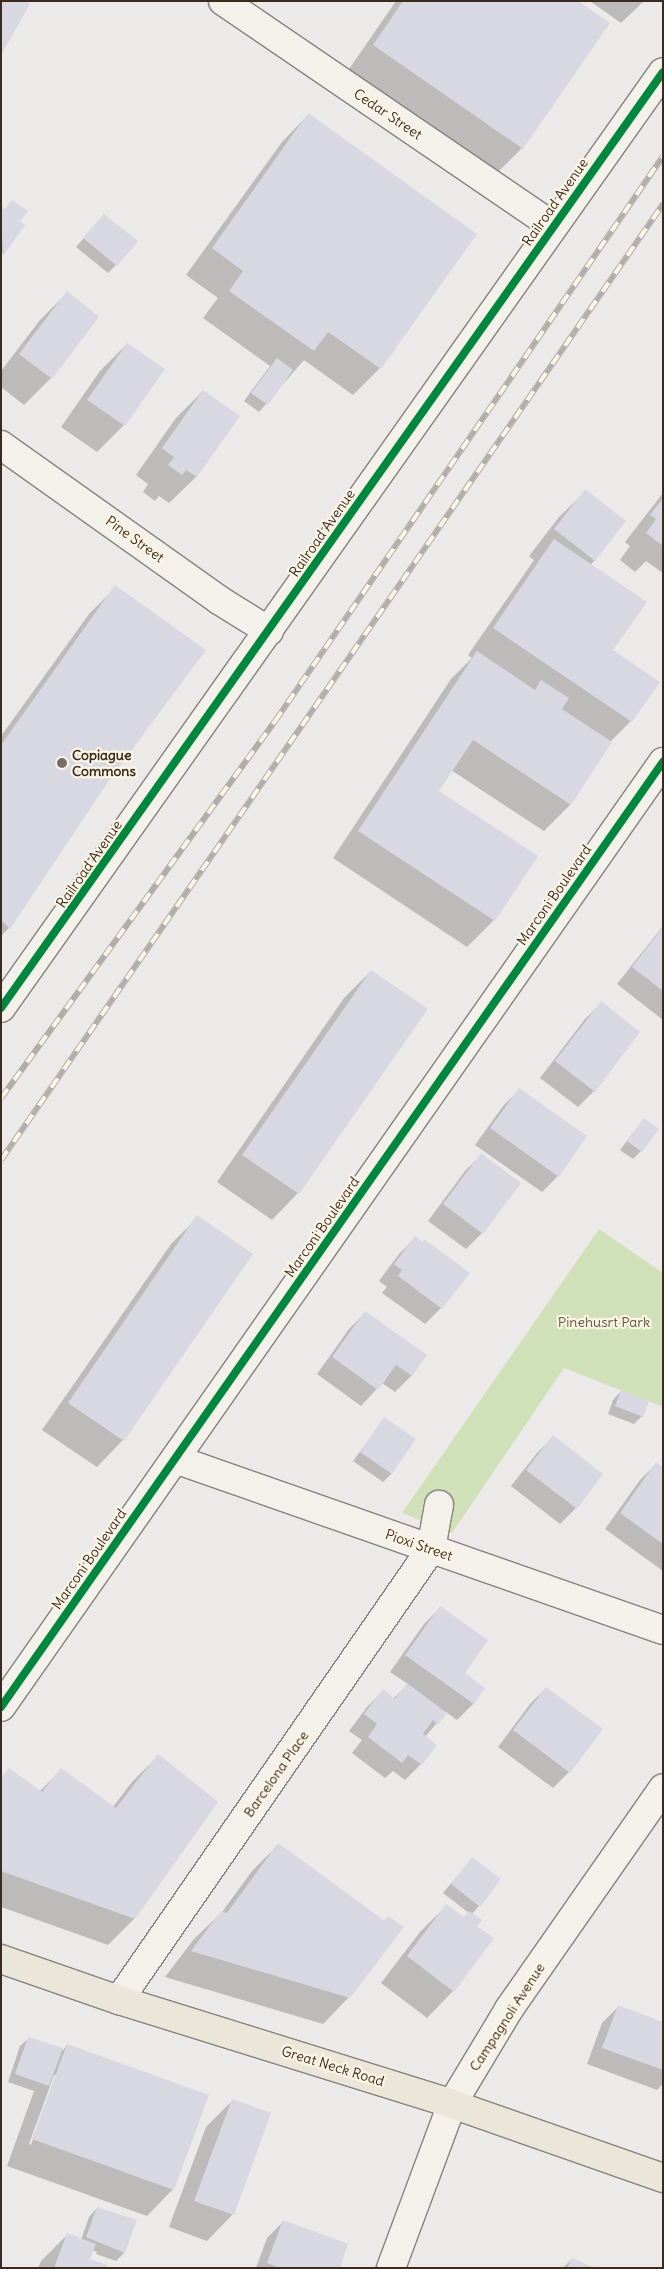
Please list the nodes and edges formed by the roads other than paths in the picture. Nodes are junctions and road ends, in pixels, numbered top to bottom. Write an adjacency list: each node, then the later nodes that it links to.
1 (223, 1): 3 (street, Cedar Street)
2 (663, 72): 3 (street, Railroad Avenue)
3 (553, 226): 5 (street, Railroad Avenue)
4 (1, 445): 5 (street, Pine Street)
5 (270, 631): 8 (street, Railroad Avenue)
6 (663, 762): 7 (street, Marconi Boulevard)
7 (655, 791): 9 (street, Marconi Boulevard)
8 (1, 1008)
9 (175, 1459): 11 (street, Pioxi Street); 13 (street, Marconi Boulevard)
10 (439, 1506): 11 (street)
11 (432, 1549): 12 (street, Pioxi Street); 16 (street, Barcelona Place)
12 (663, 1630)
13 (1, 1707)
14 (663, 1788): 17 (street, Campagnoli Avenue)
15 (1, 1959): 16 (main road, Great Neck Road)
16 (120, 2000): 17 (main road, Great Neck Road)
17 (452, 2104): 18 (main road, Great Neck Road); 19 (street, Campagnoli Avenue)
18 (663, 2178)
19 (391, 2268)

